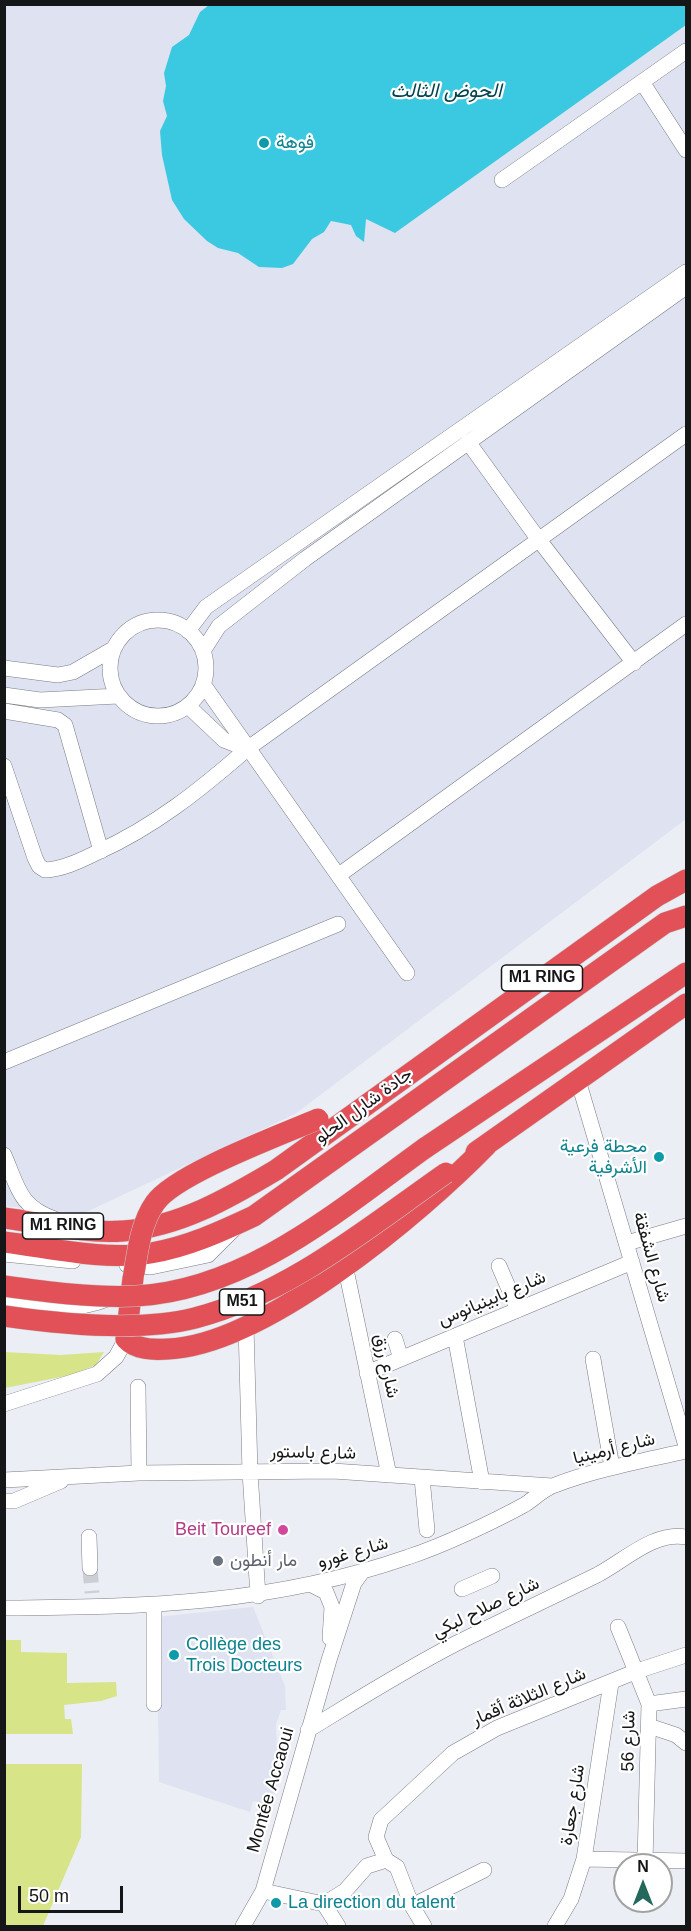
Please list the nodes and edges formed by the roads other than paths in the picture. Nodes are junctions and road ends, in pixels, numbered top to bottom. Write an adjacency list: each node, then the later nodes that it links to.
1 (687, 51): 2 (street)
2 (642, 82): 3 (street); 4 (street)
3 (687, 150)
4 (502, 180)
5 (687, 272): 11 (street)
6 (687, 287): 8 (street)
7 (687, 434): 9 (street)
8 (468, 442): 9 (street); 13 (street)
9 (538, 540): 14 (street); 21 (street)
10 (687, 624): 14 (street)
11 (188, 630): 12 (street); 13 (street)
12 (113, 649): 15 (street); 18 (street)
13 (203, 651): 16 (street)
14 (634, 663): 24 (street)
15 (4, 668)
16 (203, 684): 19 (street); 21 (street)
17 (4, 695): 18 (street)
18 (118, 696): 19 (street)
19 (188, 706): 21 (street)
20 (4, 711): 23 (street)
21 (247, 749): 23 (street); 24 (street)
22 (4, 766): 23 (street)
23 (101, 851)
24 (339, 875): 28 (street)
25 (687, 880): 32 (highway, جادة شارل الحلو / M1 RING)
26 (687, 916): 37 (highway, جادة شارل الحلو)
27 (338, 924): 31 (street)
28 (407, 973)
29 (687, 973): 47 (highway, M51, bridge)
30 (687, 1004): 33 (highway, M51)
31 (4, 1062)
32 (399, 1080): 39 (highway, جادة شارل الحلو / M1 RING); 46 (highway, bridge)
33 (578, 1080): 34 (highway, M51); 41 (street, شارع الشفقة)
34 (486, 1145): 44 (highway); 50 (highway, M51, bridge)
35 (4, 1155): 39 (street)
36 (4, 1218): 39 (highway, جادة شارل الحلو / M1 RING)
37 (243, 1221): 40 (highway, جادة شارل الحلو); 42 (street)
38 (687, 1226): 41 (street)
39 (87, 1229)
40 (4, 1242)
41 (627, 1244): 43 (street, شارع الشفقة)
42 (4, 1254)
43 (632, 1262): 49 (street, شارع بابينيانوس); 60 (street, شارع الشفقة)
44 (345, 1265): 51 (highway); 57 (street, شارع رزق)
45 (499, 1266): 49 (street)
46 (134, 1273): 48 (street); 53 (highway)
47 (4, 1286)
48 (4, 1302)
49 (518, 1310): 52 (street, شارع بابينيانوس)
50 (4, 1317)
51 (246, 1326): 53 (highway); 63 (street)
52 (454, 1336): 55 (street, شارع بابينيانوس); 69 (street)
53 (126, 1339): 59 (street)
54 (395, 1339): 55 (street)
55 (401, 1359): 57 (street, شارع بابينيانوس)
56 (593, 1359): 62 (street)
57 (367, 1373): 65 (street, شارع رزق)
58 (138, 1387): 64 (street)
59 (4, 1404)
60 (687, 1446)
61 (687, 1451): 62 (street, شارع أرمينيا)
62 (612, 1467): 71 (street, شارع أرمينيا)
63 (250, 1472): 64 (street, شارع باستور); 65 (street, شارع باستور); 82 (street)
64 (139, 1473): 66 (street, شارع باستور)
65 (388, 1475): 67 (street, شارع باستور)
66 (72, 1476): 68 (street, شارع باستور); 72 (street, شارع باستور)
67 (422, 1478): 69 (street, شارع باستور); 74 (street)
68 (4, 1480)
69 (482, 1482): 70 (street, شارع باستور)
70 (520, 1485): 71 (street, شارع باستور); 73 (street)
71 (552, 1486): 73 (street, شارع غورو)
72 (4, 1501)
73 (524, 1505): 78 (street, شارع غورو)
74 (427, 1530)
75 (89, 1537): 77 (street)
76 (687, 1537): 94 (street, شارع صلاح لبكي)
77 (90, 1568)
78 (362, 1572): 80 (street, شارع غورو); 87 (street, Montée Accaoui)
79 (492, 1576): 81 (street)
80 (312, 1585): 82 (street, شارع غورو); 87 (street, Montée Accaoui)
81 (462, 1589)
82 (258, 1596): 83 (street, شارع غورو)
83 (154, 1606): 84 (street, شارع غورو); 91 (street)
84 (4, 1608)
85 (618, 1627): 88 (street, شارع 56)
86 (687, 1655): 88 (street, شارع الثلاثة أقمار)
87 (329, 1660): 94 (street, Montée Accaoui)
88 (637, 1671): 89 (street, شارع الثلاثة أقمار); 92 (street, شارع 56)
89 (611, 1683): 97 (street, شارع جعارة); 99 (street, شارع الثلاثة أقمار)
90 (687, 1699): 92 (street)
91 (154, 1704)
92 (649, 1704): 93 (street, شارع 56)
93 (649, 1726): 95 (street); 96 (street, شارع 56)
94 (308, 1730): 101 (street, Montée Accaoui)
95 (687, 1743)
96 (645, 1853)
97 (584, 1859): 98 (street); 107 (street, شارع جعارة)
98 (613, 1860)
99 (381, 1861): 102 (street); 103 (street, شارع الثلاثة أقمار)
100 (484, 1870): 103 (street)
101 (263, 1891): 102 (street); 104 (street, Montée Accaoui)
102 (324, 1904): 105 (street)
103 (412, 1906): 106 (street, شارع الثلاثة أقمار)
104 (246, 1926)
105 (338, 1926)
106 (424, 1926)
107 (555, 1926)

